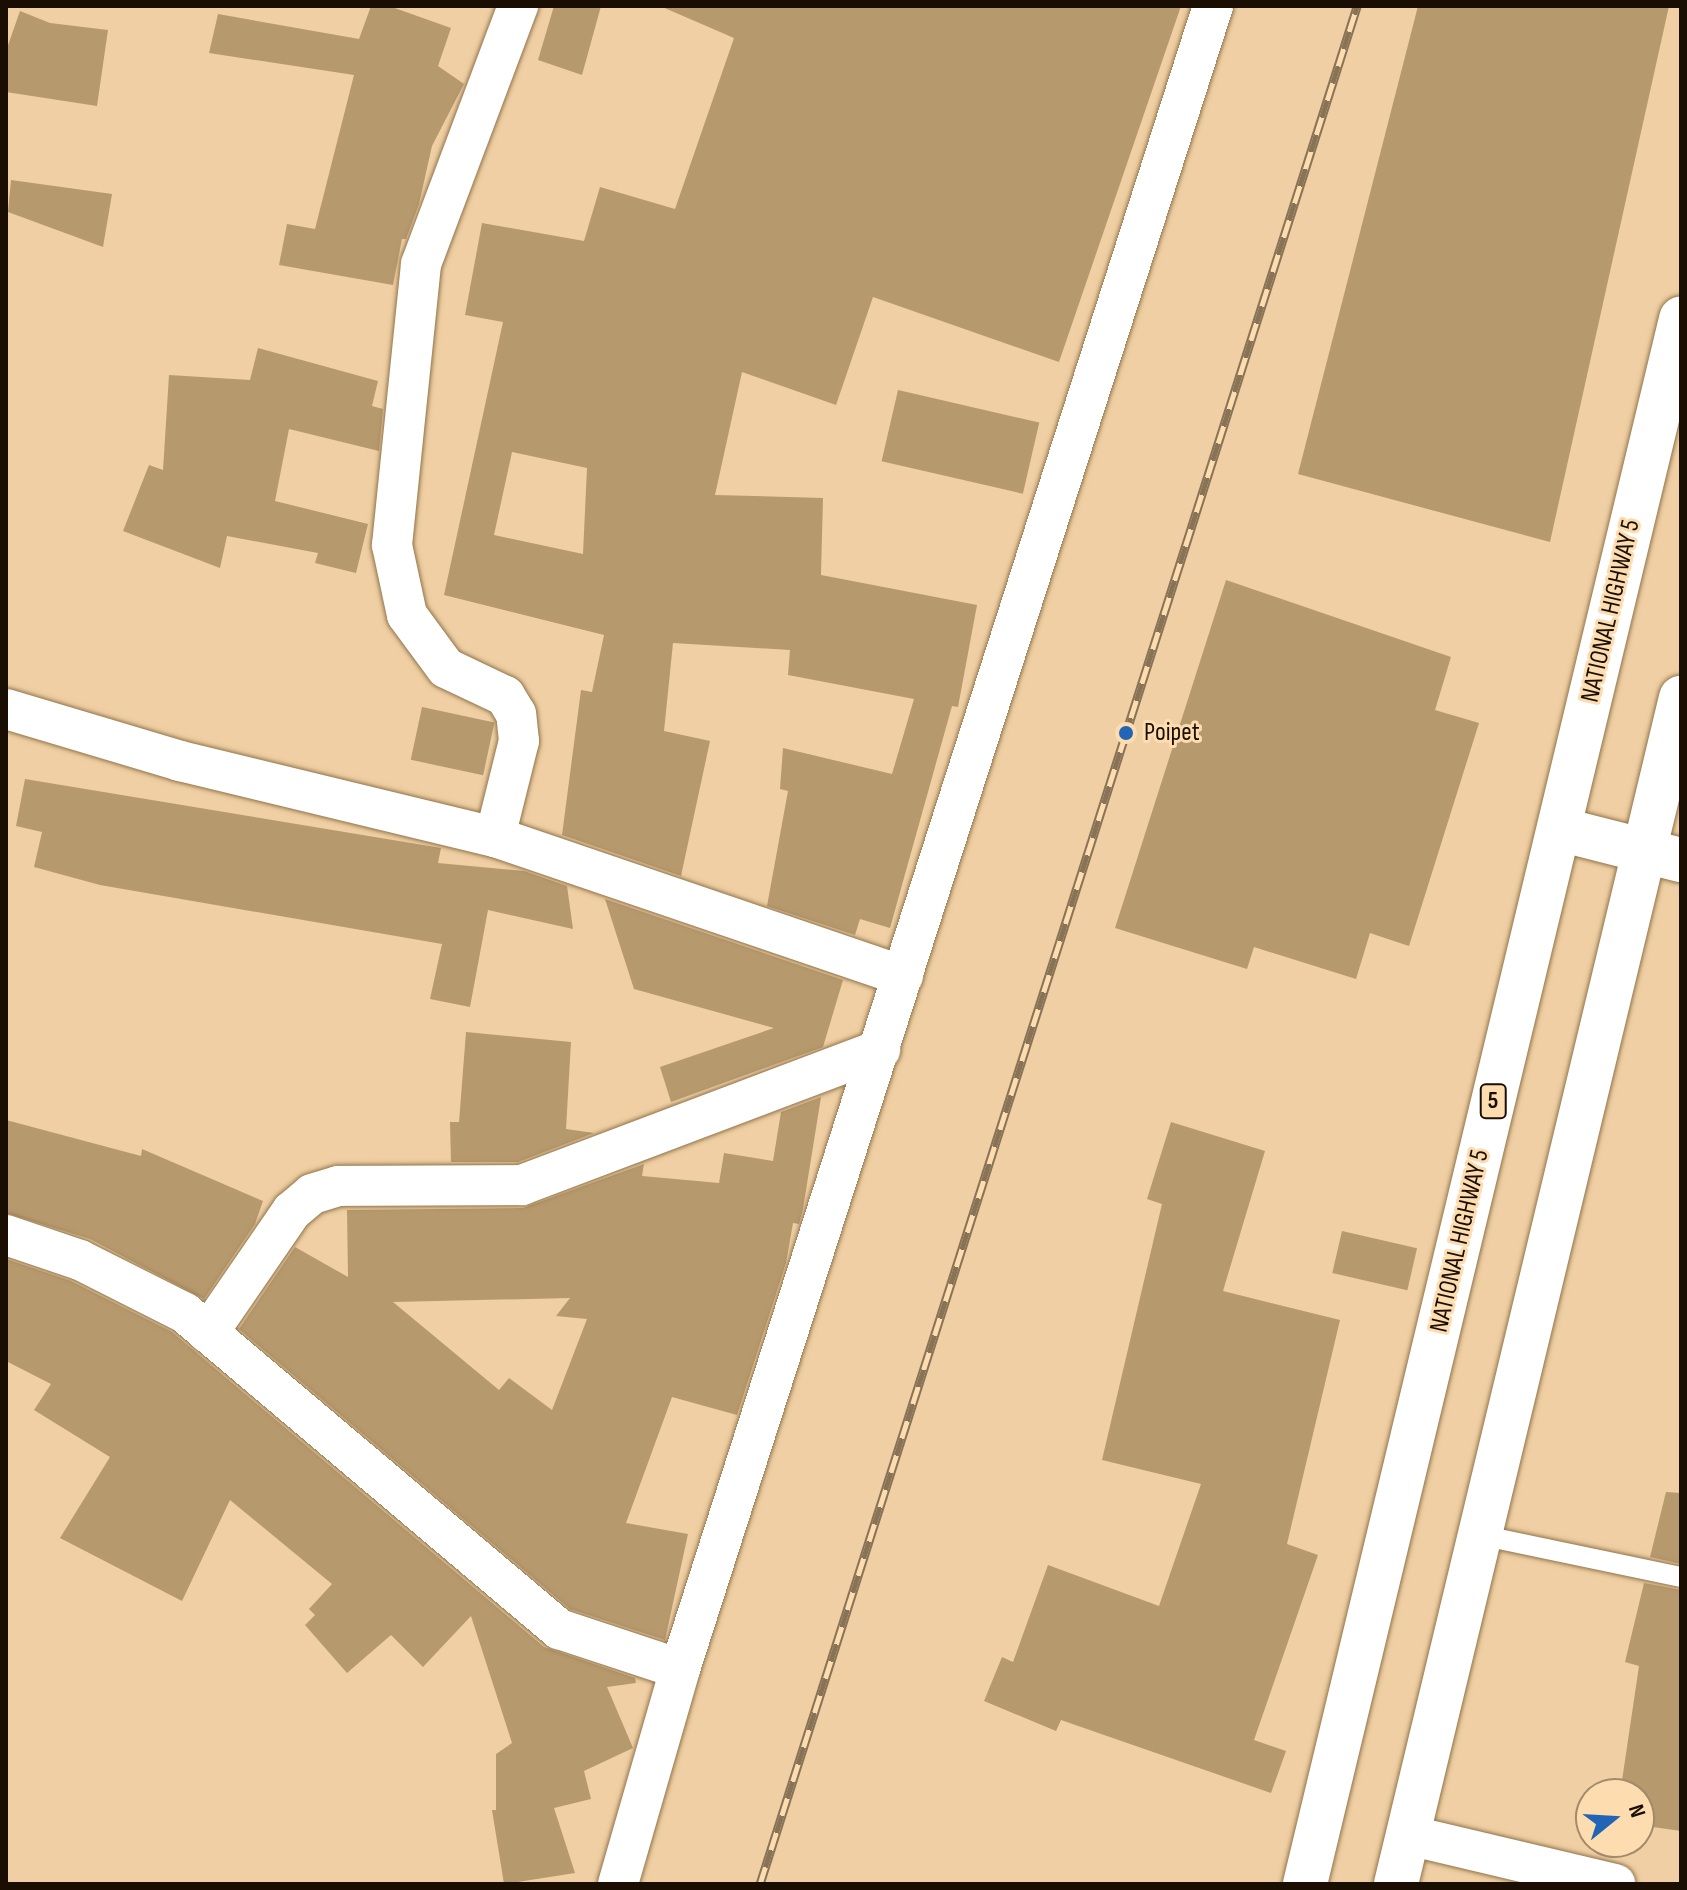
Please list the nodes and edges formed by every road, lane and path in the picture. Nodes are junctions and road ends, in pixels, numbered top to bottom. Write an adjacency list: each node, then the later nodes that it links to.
1 (518, 6): 7 (street)
2 (1213, 6): 9 (street)
3 (1681, 319): 6 (main road, NATIONAL HIGHWAY 5 / 5)
4 (1681, 698): 8 (main road)
5 (6, 709): 7 (street)
6 (1559, 829): 8 (main road); 18 (main road, NATIONAL HIGHWAY 5 / 5)
7 (495, 837): 9 (street)
8 (1663, 856): 13 (main road)
9 (903, 976): 10 (street)
10 (880, 1050): 12 (street); 15 (street)
11 (6, 1235): 12 (street)
12 (208, 1333): 15 (street)
13 (1480, 1535): 14 (lane); 16 (main road)
14 (1681, 1577)
15 (680, 1669): 17 (street)
16 (1408, 1835): 19 (main road); 20 (street)
17 (618, 1884)
18 (1305, 1884)
19 (1396, 1884)
20 (1615, 1884)

